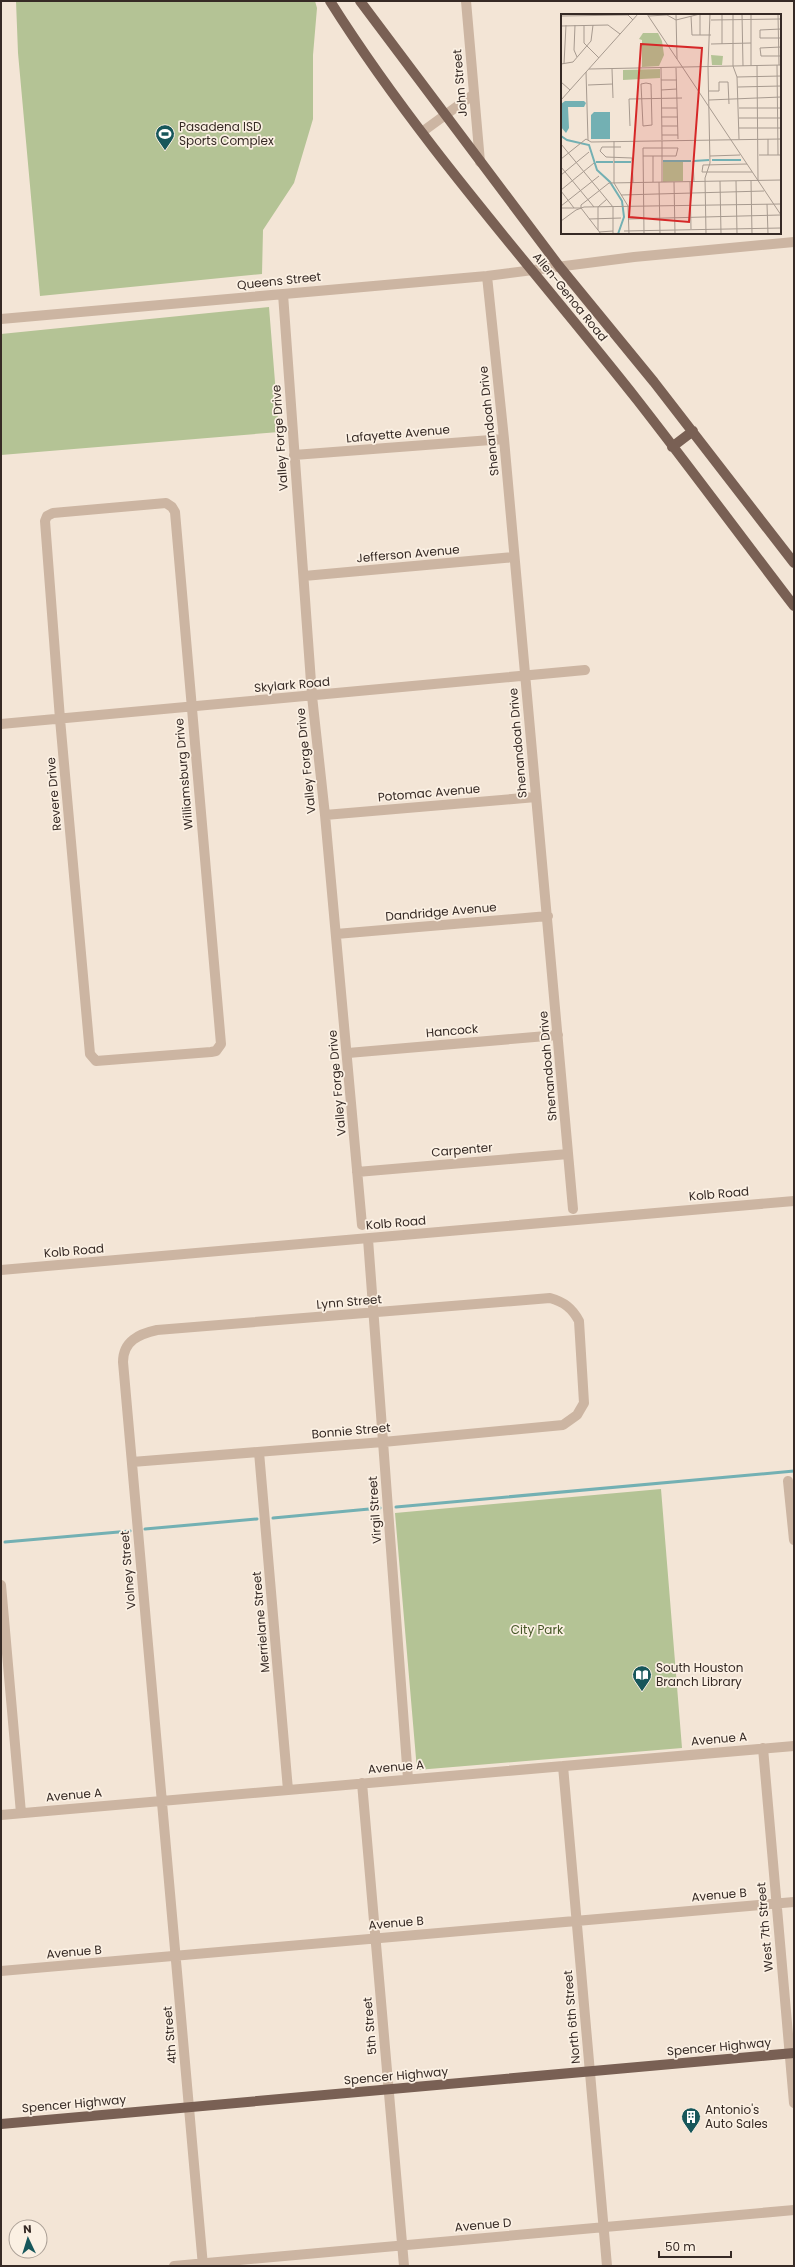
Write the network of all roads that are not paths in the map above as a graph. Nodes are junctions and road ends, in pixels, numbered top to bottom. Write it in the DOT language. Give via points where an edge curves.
graph roads {
  1 [pos="330,1"];
  2 [pos="360,1"];
  3 [pos="466,1"];
  4 [pos="474,94"];
  5 [pos="445,116"];
  6 [pos="422,132"];
  7 [pos="480,162"];
  8 [pos="794,242"];
  9 [pos="559,266"];
  10 [pos="532,271"];
  11 [pos="487,276"];
  12 [pos="283,294"];
  13 [pos="1,319"];
  14 [pos="693,431"];
  15 [pos="504,439"];
  16 [pos="672,447"];
  17 [pos="294,455"];
  18 [pos="108,508"];
  19 [pos="514,557"];
  20 [pos="794,563"];
  21 [pos="304,576"];
  22 [pos="794,606"];
  23 [pos="585,670"];
  24 [pos="524,676"];
  25 [pos="312,696"];
  26 [pos="192,707"];
  27 [pos="60,719"];
  28 [pos="1,724"];
  29 [pos="536,797"];
  30 [pos="325,815"];
  31 [pos="548,916"];
  32 [pos="336,934"];
  33 [pos="558,1035"];
  34 [pos="348,1053"];
  35 [pos="164,1056"];
  36 [pos="568,1154"];
  37 [pos="358,1172"];
  38 [pos="794,1201"];
  39 [pos="573,1209"];
  40 [pos="362,1225"];
  41 [pos="368,1239"];
  42 [pos="1,1270"];
  43 [pos="373,1313"];
  44 [pos="132,1339"];
  45 [pos="572,1420"];
  46 [pos="383,1442"];
  47 [pos="259,1452"];
  48 [pos="132,1462"];
  49 [pos="788,1481"];
  50 [pos="794,1540"];
  51 [pos="1,1585"];
  52 [pos="794,1746"];
  53 [pos="763,1748"];
  54 [pos="563,1766"];
  55 [pos="408,1779"];
  56 [pos="362,1783"];
  57 [pos="288,1790"];
  58 [pos="163,1801"];
  59 [pos="21,1813"];
  60 [pos="1,1815"];
  61 [pos="794,1902"];
  62 [pos="776,1903"];
  63 [pos="577,1921"];
  64 [pos="375,1938"];
  65 [pos="176,1956"];
  66 [pos="1,1971"];
  67 [pos="792,2054"];
  68 [pos="590,2072"];
  69 [pos="388,2089"];
  70 [pos="794,2103"];
  71 [pos="189,2107"];
  72 [pos="1,2124"];
  73 [pos="794,2210"];
  74 [pos="603,2227"];
  75 [pos="402,2246"];
  76 [pos="203,2265"];
  77 [pos="174,2266"];
  78 [pos="404,2266"];
  79 [pos="607,2266"];
  1 -- 6 [label="main road, Allen-Genoa Road" via="359,47"];
  2 -- 5 [label="main road, Allen-Genoa Road"];
  3 -- 4 [label="street, John Street"];
  4 -- 5 [label="street"];
  4 -- 7 [label="street, John Street"];
  5 -- 6 [label="street"];
  5 -- 7 [label="main road, Allen-Genoa Road"];
  6 -- 10 [label="main road, Allen-Genoa Road"];
  7 -- 9 [label="main road, Allen-Genoa Road"];
  8 -- 9 [label="street, Queens Street"];
  9 -- 10 [label="street, Queens Street"];
  9 -- 14 [label="main road, Allen-Genoa Road"];
  10 -- 11 [label="street, Queens Street"];
  10 -- 16 [label="main road, Allen-Genoa Road" via="639,402"];
  11 -- 12 [label="street, Queens Street"];
  11 -- 15 [label="street, Shenandoah Drive"];
  12 -- 13 [label="street, Queens Street"];
  12 -- 17 [label="street, Valley Forge Drive"];
  14 -- 16 [label="main road"];
  14 -- 20 [label="main road, Allen-Genoa Road"];
  15 -- 17 [label="street, Lafayette Avenue"];
  15 -- 19 [label="street, Shenandoah Drive"];
  16 -- 22 [label="main road, Allen-Genoa Road"];
  17 -- 21 [label="street, Valley Forge Drive"];
  18 -- 26 [label="street, Williamsburg Drive" via="166,503 175,512"];
  18 -- 27 [label="street, Revere Drive" via="54,513 47,516 45,521"];
  19 -- 21 [label="street, Jefferson Avenue"];
  19 -- 24 [label="street, Shenandoah Drive"];
  21 -- 25 [label="street, Valley Forge Drive"];
  23 -- 24 [label="street, Skylark Road"];
  24 -- 25 [label="street, Skylark Road"];
  24 -- 29 [label="street, Shenandoah Drive"];
  25 -- 26 [label="street, Skylark Road"];
  25 -- 30 [label="street, Valley Forge Drive"];
  26 -- 27 [label="street, Skylark Road"];
  26 -- 35 [label="street, Williamsburg Drive" via="221,1044 216,1051"];
  27 -- 28 [label="street, Skylark Road"];
  27 -- 35 [label="street, Revere Drive" via="90,1054 96,1061 101,1062"];
  29 -- 30 [label="street, Potomac Avenue"];
  29 -- 31 [label="street, Shenandoah Drive"];
  30 -- 32 [label="street, Valley Forge Drive"];
  31 -- 32 [label="street, Dandridge Avenue"];
  31 -- 33 [label="street, Shenandoah Drive"];
  32 -- 34 [label="street, Valley Forge Drive"];
  33 -- 34 [label="street, Hancock"];
  33 -- 36 [label="street, Shenandoah Drive"];
  34 -- 37 [label="street, Valley Forge Drive"];
  36 -- 37 [label="street, Carpenter"];
  36 -- 39 [label="street, Shenandoah Drive"];
  37 -- 40 [label="street, Valley Forge Drive"];
  38 -- 41 [label="street, Kolb Road"];
  41 -- 42 [label="street, Kolb Road"];
  41 -- 43 [label="street, Virgil Street"];
  43 -- 44 [label="street, Lynn Street" via="157,1330"];
  43 -- 45 [label="street, Lynn Street" via="550,1298 567,1306 579,1321 584,1403 578,1415"];
  43 -- 46 [label="street, Virgil Street"];
  44 -- 48 [label="street, Volney Street" via="123,1357"];
  45 -- 46 [label="street, Bonnie Street" via="554,1426"];
  46 -- 47 [label="street, Bonnie Street"];
  46 -- 55 [label="street, Virgil Street"];
  47 -- 48 [label="street, Bonnie Street"];
  47 -- 57 [label="street, Merrielane Street"];
  48 -- 58 [label="street, Volney Street"];
  49 -- 50 [label="street"];
  51 -- 59 [label="street"];
  52 -- 53 [label="street, Avenue A"];
  53 -- 54 [label="street, Avenue A"];
  53 -- 62 [label="street, West 7th Street"];
  54 -- 55 [label="street, Avenue A"];
  54 -- 63 [label="street, North 6th Street"];
  55 -- 56 [label="street, Avenue A"];
  56 -- 57 [label="street, Avenue A"];
  56 -- 64 [label="street, 5th Street"];
  57 -- 58 [label="street, Avenue A"];
  58 -- 59 [label="street, Avenue A"];
  58 -- 65 [label="street, 4th Street"];
  59 -- 60 [label="street, Avenue A"];
  61 -- 62 [label="street, Avenue B"];
  62 -- 63 [label="street, Avenue B"];
  62 -- 67 [label="street, West 7th Street"];
  63 -- 64 [label="street, Avenue B"];
  63 -- 68 [label="street, North 6th Street"];
  64 -- 65 [label="street, Avenue B"];
  64 -- 69 [label="street, 5th Street"];
  65 -- 66 [label="street, Avenue B"];
  65 -- 71 [label="street, 4th Street"];
  67 -- 68 [label="main road, Spencer Highway"];
  67 -- 70 [label="street, West 7th Street"];
  68 -- 69 [label="main road, Spencer Highway"];
  68 -- 74 [label="street, North 6th Street"];
  69 -- 71 [label="main road, Spencer Highway"];
  69 -- 75 [label="street, 5th Street"];
  71 -- 72 [label="main road, Spencer Highway"];
  71 -- 76 [label="street, 4th Street"];
  73 -- 74 [label="street, Avenue D"];
  74 -- 75 [label="street, Avenue D"];
  74 -- 79 [label="street, North 6th Street"];
  75 -- 76 [label="street, Avenue D"];
  75 -- 78 [label="street, 5th Street"];
  76 -- 77 [label="street, Avenue D"];
}
